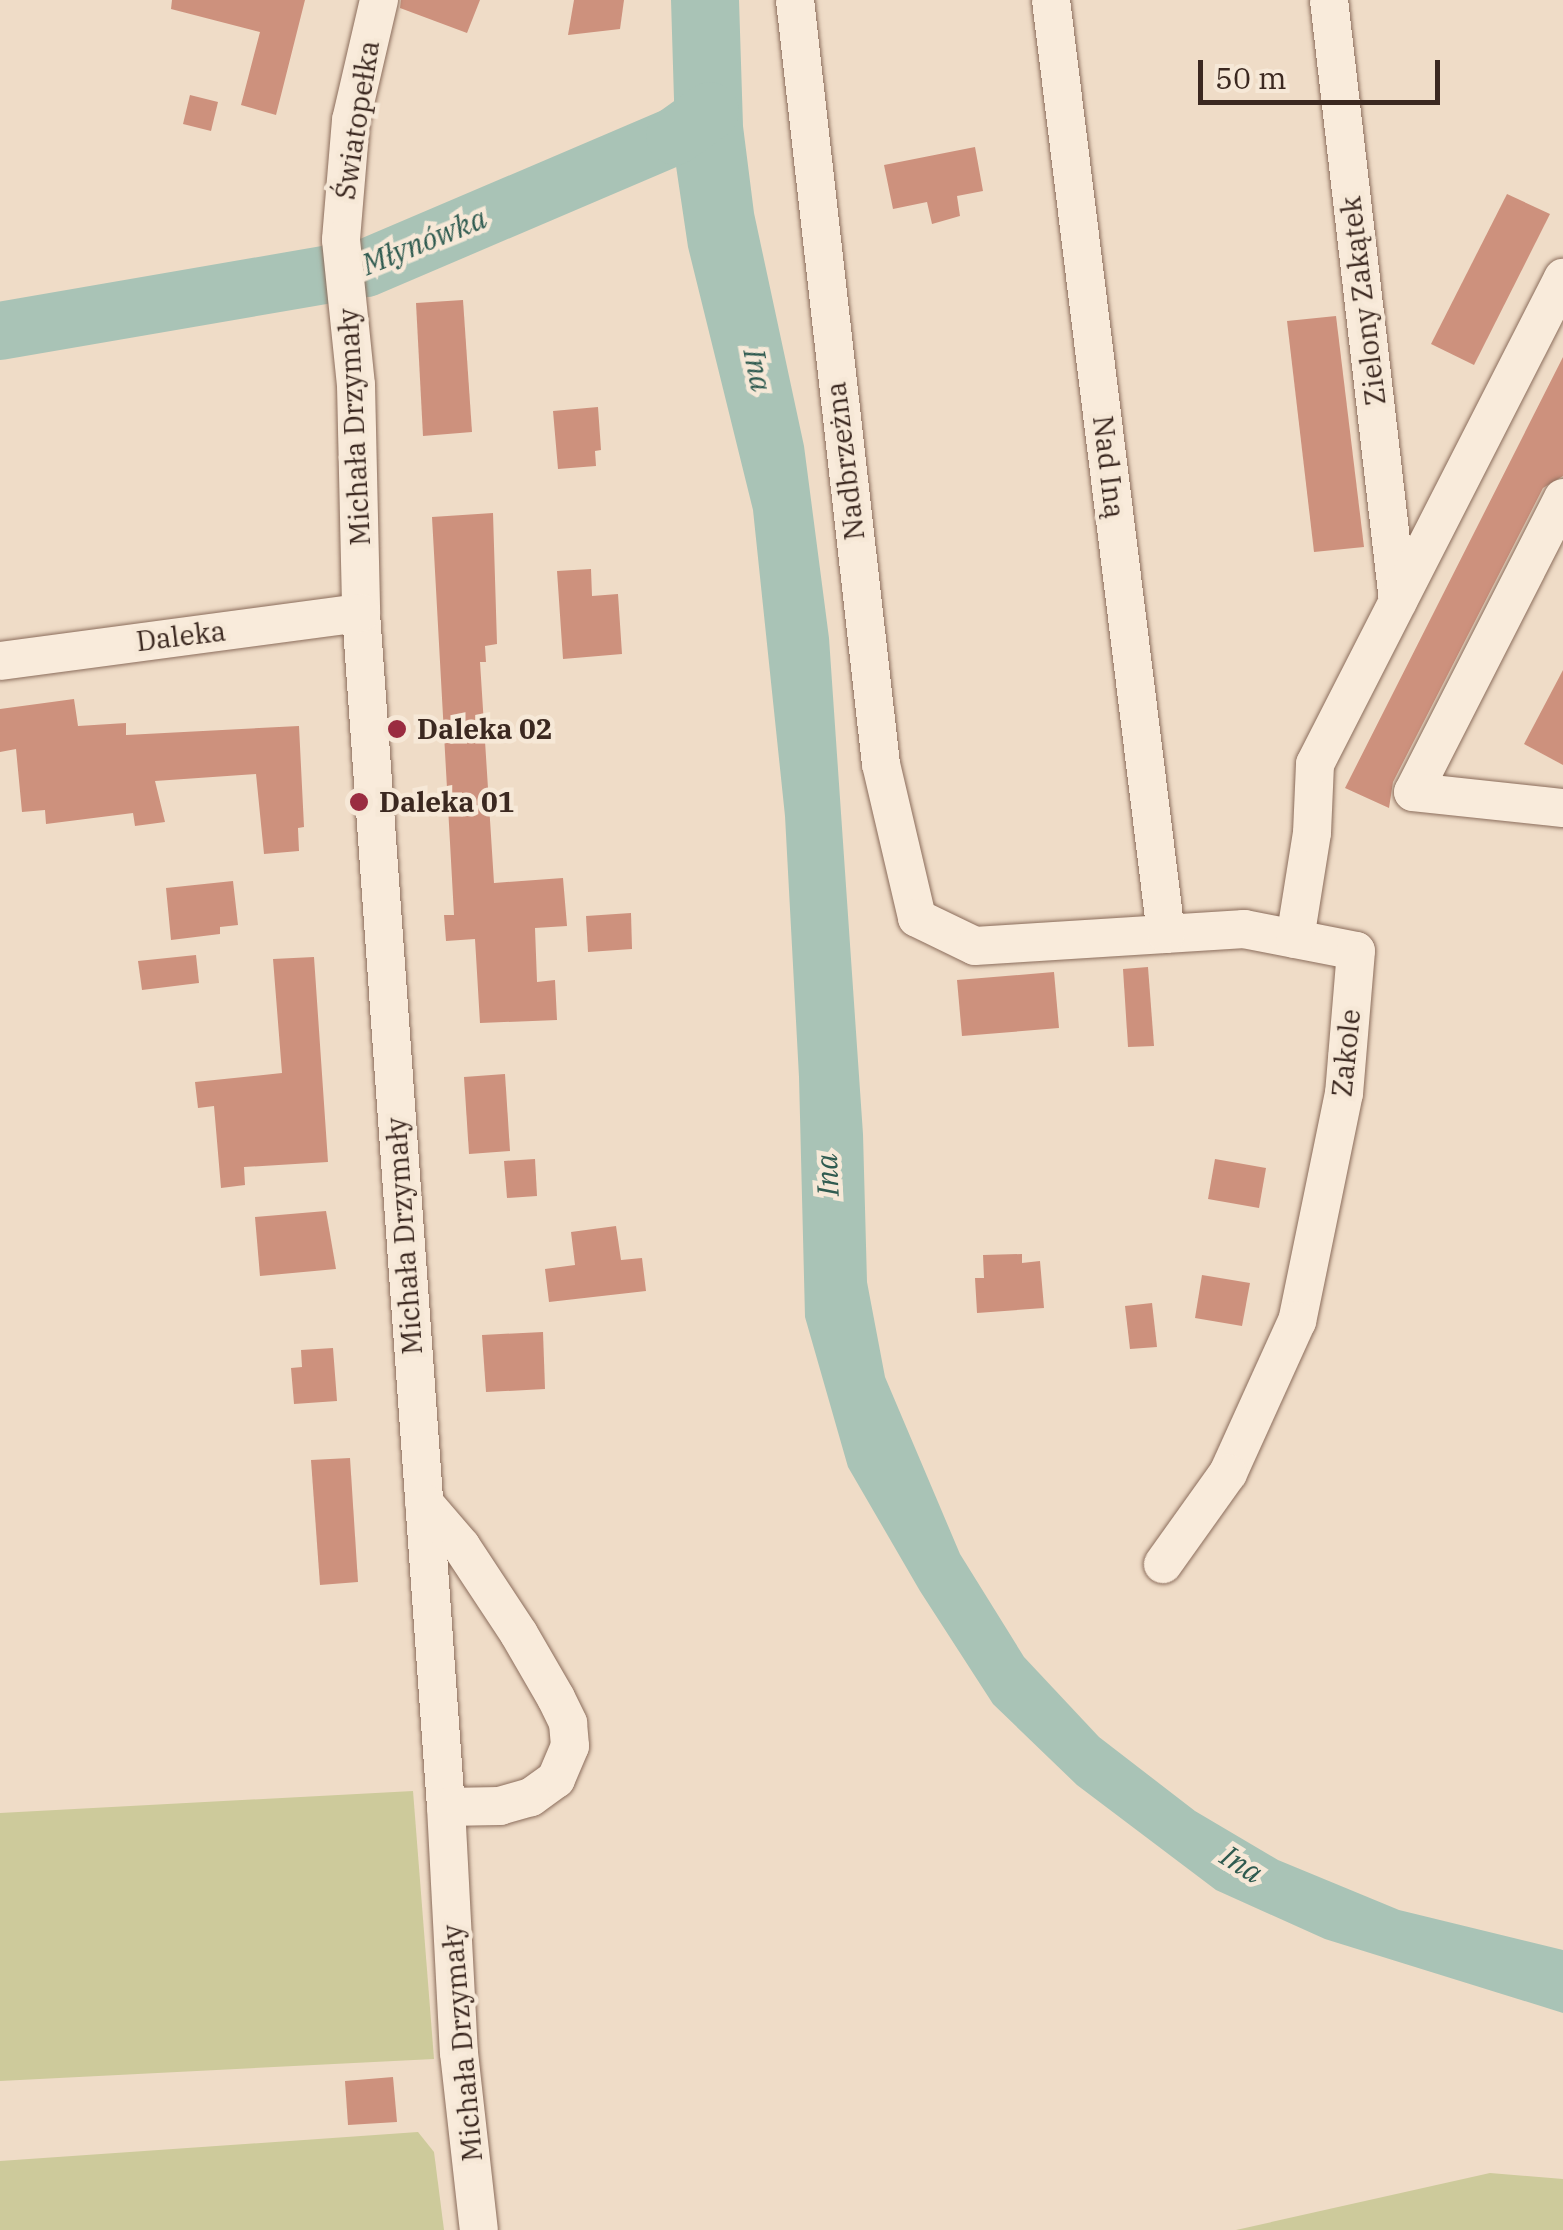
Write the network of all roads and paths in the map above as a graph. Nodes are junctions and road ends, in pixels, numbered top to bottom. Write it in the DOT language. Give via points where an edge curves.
graph roads {
  1 [pos="379,0"];
  2 [pos="795,0"];
  3 [pos="1052,0"];
  4 [pos="1329,0"];
  5 [pos="341,240"];
  6 [pos="1563,278"];
  7 [pos="1563,498"];
  8 [pos="1398,602"];
  9 [pos="361,613"];
  10 [pos="0,661"];
  11 [pos="1563,808"];
  12 [pos="917,918"];
  13 [pos="1166,934"];
  14 [pos="1294,939"];
  15 [pos="424,1503"];
  16 [pos="1163,1564"];
  17 [pos="446,1807"];
  18 [pos="479,2230"];
  1 -- 5 [label="street, Światopełka" via="352,120"];
  2 -- 12 [label="street, Nadbrzeżna" via="881,764"];
  3 -- 13 [label="street, Nad Iną"];
  4 -- 8 [label="street, Zielony Zakątek"];
  5 -- 9 [label="street, Michała Drzymały" via="356,385"];
  6 -- 8 [label="street"];
  7 -- 11 [label="street" via="1413,792"];
  8 -- 14 [label="street" via="1315,764 1312,833"];
  9 -- 10 [label="street, Daleka"];
  9 -- 15 [label="street, Michała Drzymały"];
  12 -- 13 [label="street, Zakole" via="975,946"];
  13 -- 14 [label="street, Zakole" via="1244,929"];
  14 -- 16 [label="street, Zakole" via="1356,950 1344,1093 1296,1321 1228,1473"];
  15 -- 17 [label="street, Michała Drzymały"];
  15 -- 17 [label="street" via="519,1634 562,1710 570,1746 556,1779 531,1797 500,1806"];
  17 -- 18 [label="street, Michała Drzymały" via="458,2053"];
}
